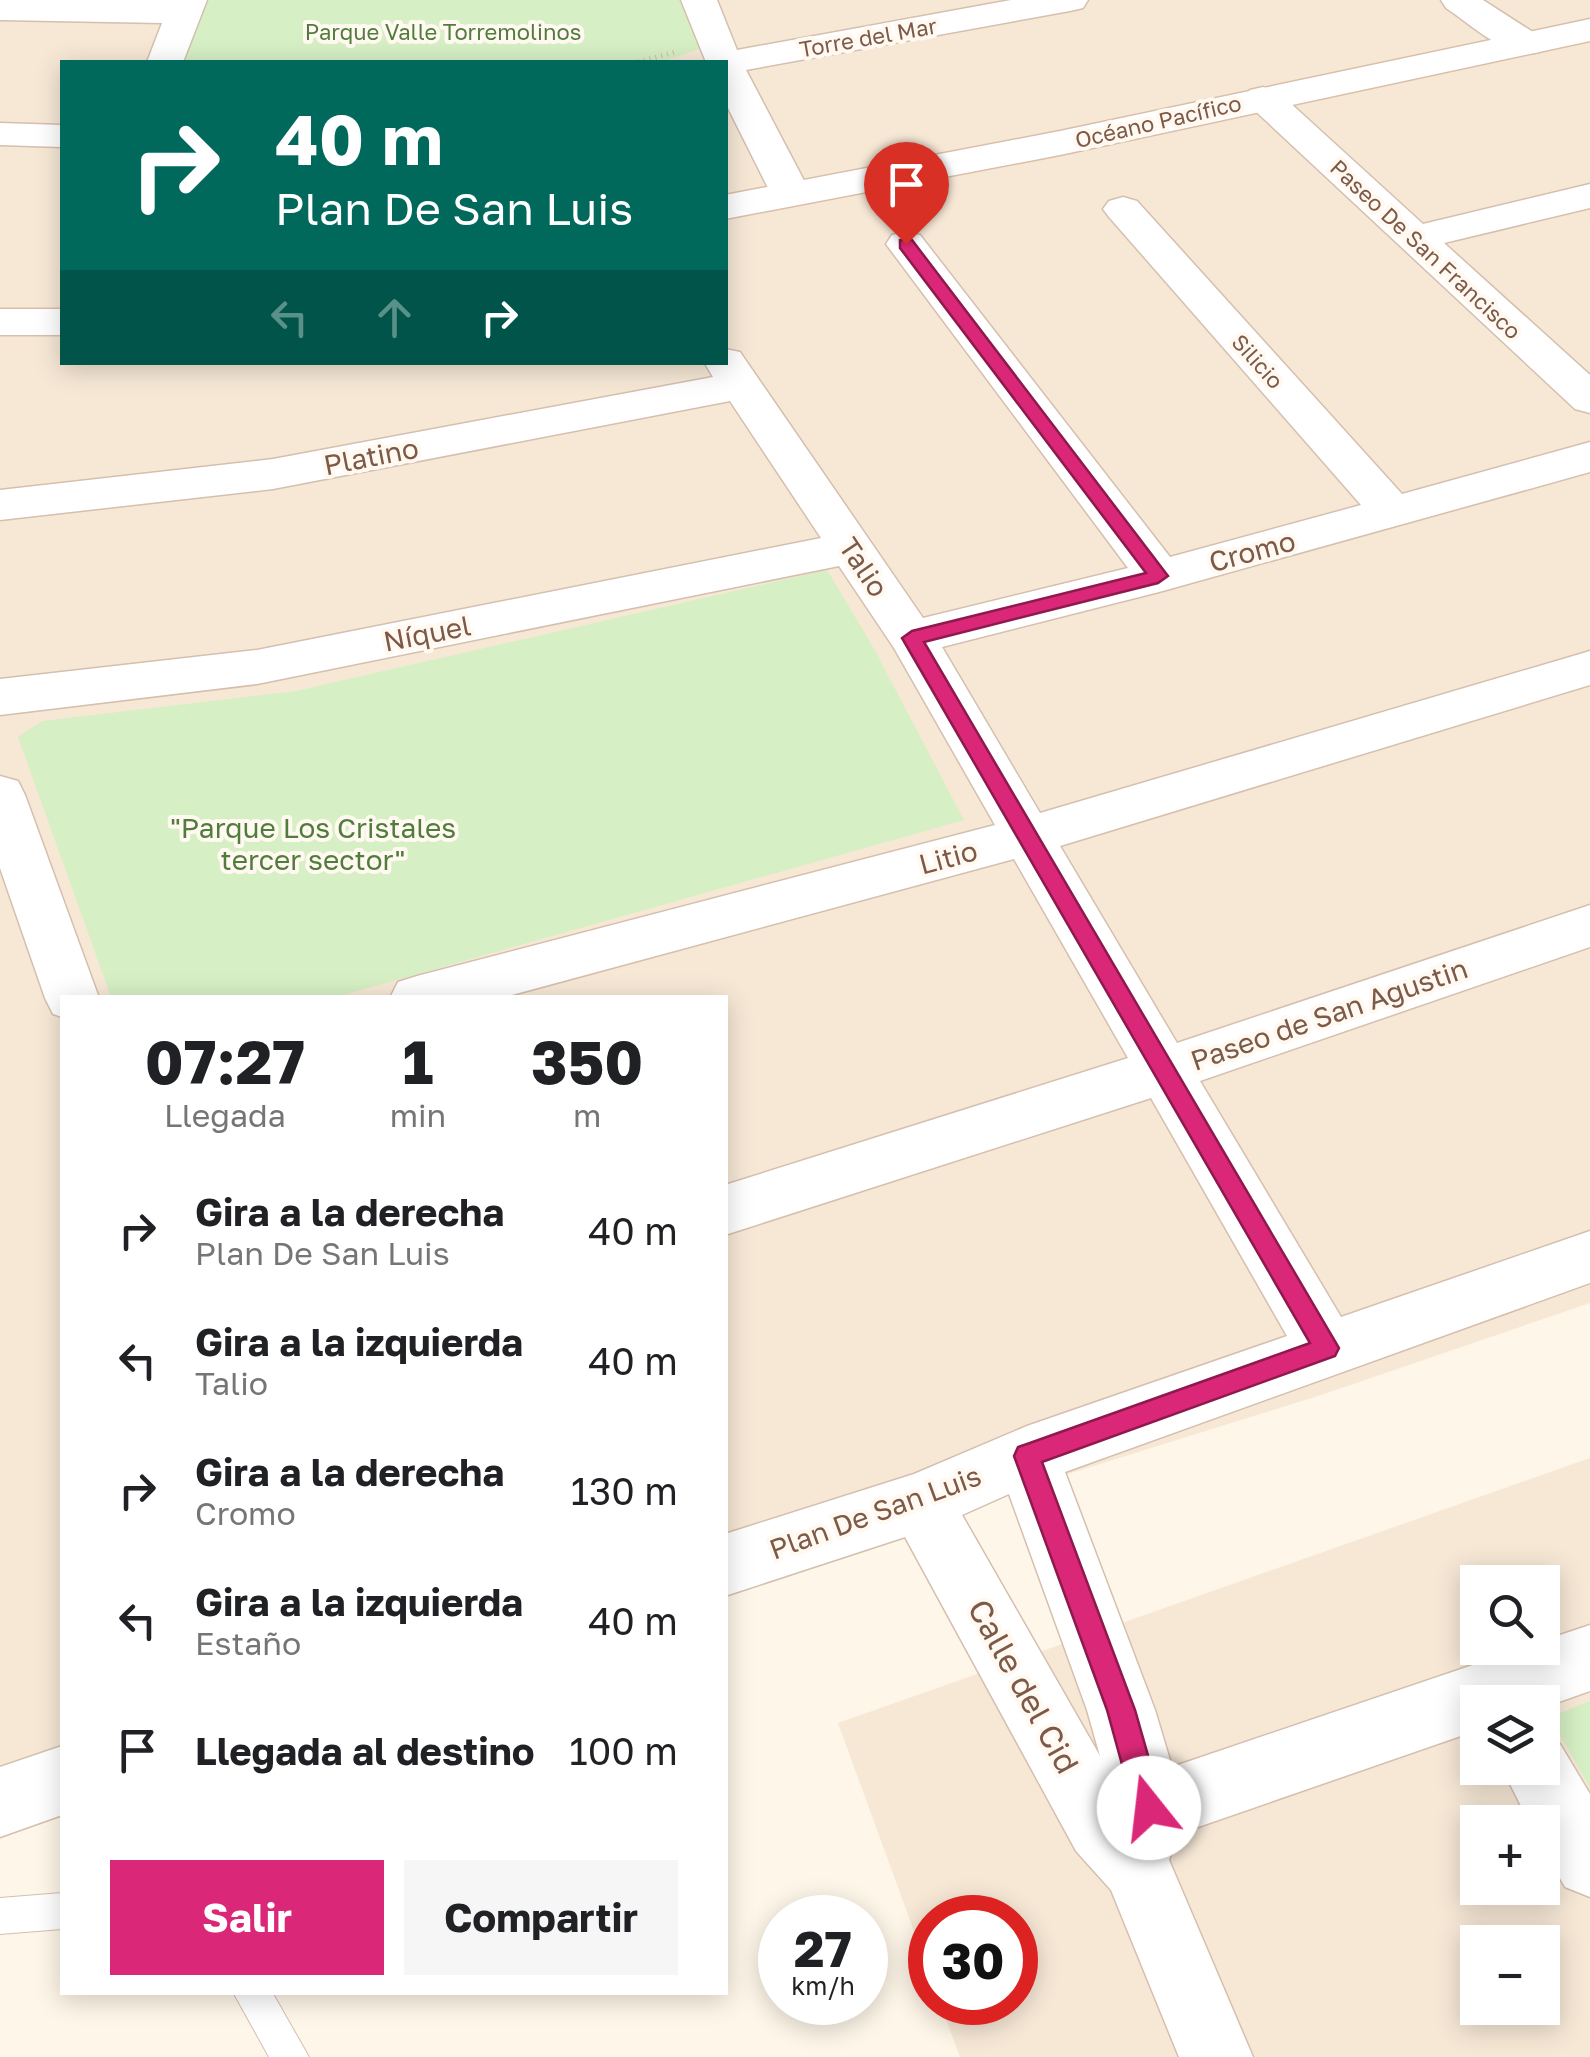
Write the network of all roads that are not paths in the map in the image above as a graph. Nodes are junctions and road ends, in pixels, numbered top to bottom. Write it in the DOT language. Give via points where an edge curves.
graph roads {
  1 [pos="699,0"];
  2 [pos="1070,0"];
  3 [pos="1459,0"];
  4 [pos="187,6"];
  5 [pos="0,9"];
  6 [pos="1590,30"];
  7 [pos="1526,44"];
  8 [pos="166,60"];
  9 [pos="723,60"];
  10 [pos="728,63"];
  11 [pos="728,70"];
  12 [pos="1263,98"];
  13 [pos="0,134"];
  14 [pos="60,136"];
  15 [pos="790,192"];
  16 [pos="1590,196"];
  17 [pos="728,206"];
  18 [pos="1123,210"];
  19 [pos="1413,238"];
  20 [pos="906,244"];
  21 [pos="0,322"];
  22 [pos="60,322"];
  23 [pos="732,374"];
  24 [pos="1590,399"];
  25 [pos="1590,457"];
  26 [pos="0,505"];
  27 [pos="1393,512"];
  28 [pos="852,548"];
  29 [pos="1158,576"];
  30 [pos="912,638"];
  31 [pos="1590,668"];
  32 [pos="0,697"];
  33 [pos="0,795"];
  34 [pos="1028,836"];
  35 [pos="1590,926"];
  36 [pos="71,995"];
  37 [pos="427,995"];
  38 [pos="1162,1071"];
  39 [pos="728,1209"];
  40 [pos="1590,1257"];
  41 [pos="1326,1348"];
  42 [pos="1027,1456"];
  43 [pos="920,1502"];
  44 [pos="728,1563"];
  45 [pos="1590,1658"];
  46 [pos="1524,1685"];
  47 [pos="1460,1710"];
  48 [pos="60,1782"];
  49 [pos="1546,1785"];
  50 [pos="0,1802"];
  51 [pos="1128,1833"];
  52 [pos="1590,1862"];
  53 [pos="60,1911"];
  54 [pos="0,1916"];
  55 [pos="253,1995"];
  56 [pos="290,2057"];
  57 [pos="1216,2057"];
  1 -- 9 [label="street"];
  2 -- 10 [label="street, Torre del Mar"];
  3 -- 7 [label="street"];
  4 -- 5 [label="street"];
  4 -- 8 [label="street"];
  6 -- 7 [label="street, Océano Pacífico"];
  7 -- 12 [label="street, Océano Pacífico"];
  11 -- 15 [label="street"];
  12 -- 15 [label="street, Océano Pacífico"];
  12 -- 19 [label="street, Paseo De San Francisco"];
  13 -- 14 [label="street"];
  15 -- 17 [label="street, Océano Pacífico"];
  16 -- 19 [label="street"];
  18 -- 27 [label="street, Silicio"];
  19 -- 24 [label="street, Paseo De San Francisco"];
  20 -- 29 [label="street"];
  21 -- 22 [label="street"];
  23 -- 26 [label="street, Platino" via="272,474"];
  23 -- 28 [label="street, Talio"];
  25 -- 27 [label="street, Cromo"];
  27 -- 29 [label="street, Cromo"];
  28 -- 30 [label="street, Talio"];
  28 -- 32 [label="street, Níquel" via="257,667"];
  29 -- 30 [label="street, Cromo"];
  30 -- 34 [label="street, Talio"];
  31 -- 34 [label="street, Litio"];
  33 -- 36 [label="street"];
  34 -- 37 [label="street, Litio"];
  34 -- 38 [label="street, Talio"];
  35 -- 38 [label="street, Paseo de San Agustin"];
  38 -- 39 [label="street, Paseo de San Agustin"];
  38 -- 41 [label="street, Talio"];
  40 -- 41 [label="street, Plan De San Luis"];
  41 -- 42 [label="street, Plan De San Luis"];
  42 -- 43 [label="street, Plan De San Luis"];
  42 -- 51 [label="street, Calle del Cid" via="1121,1710"];
  43 -- 44 [label="street, Plan De San Luis"];
  43 -- 51 [label="street, Calle del Cid"];
  45 -- 46 [label="street"];
  47 -- 51 [label="street"];
  48 -- 50 [label="street"];
  49 -- 52 [label="street"];
  51 -- 57 [label="street, Calle del Cid"];
  53 -- 54 [label="lane"];
  55 -- 56 [label="lane"];
}
